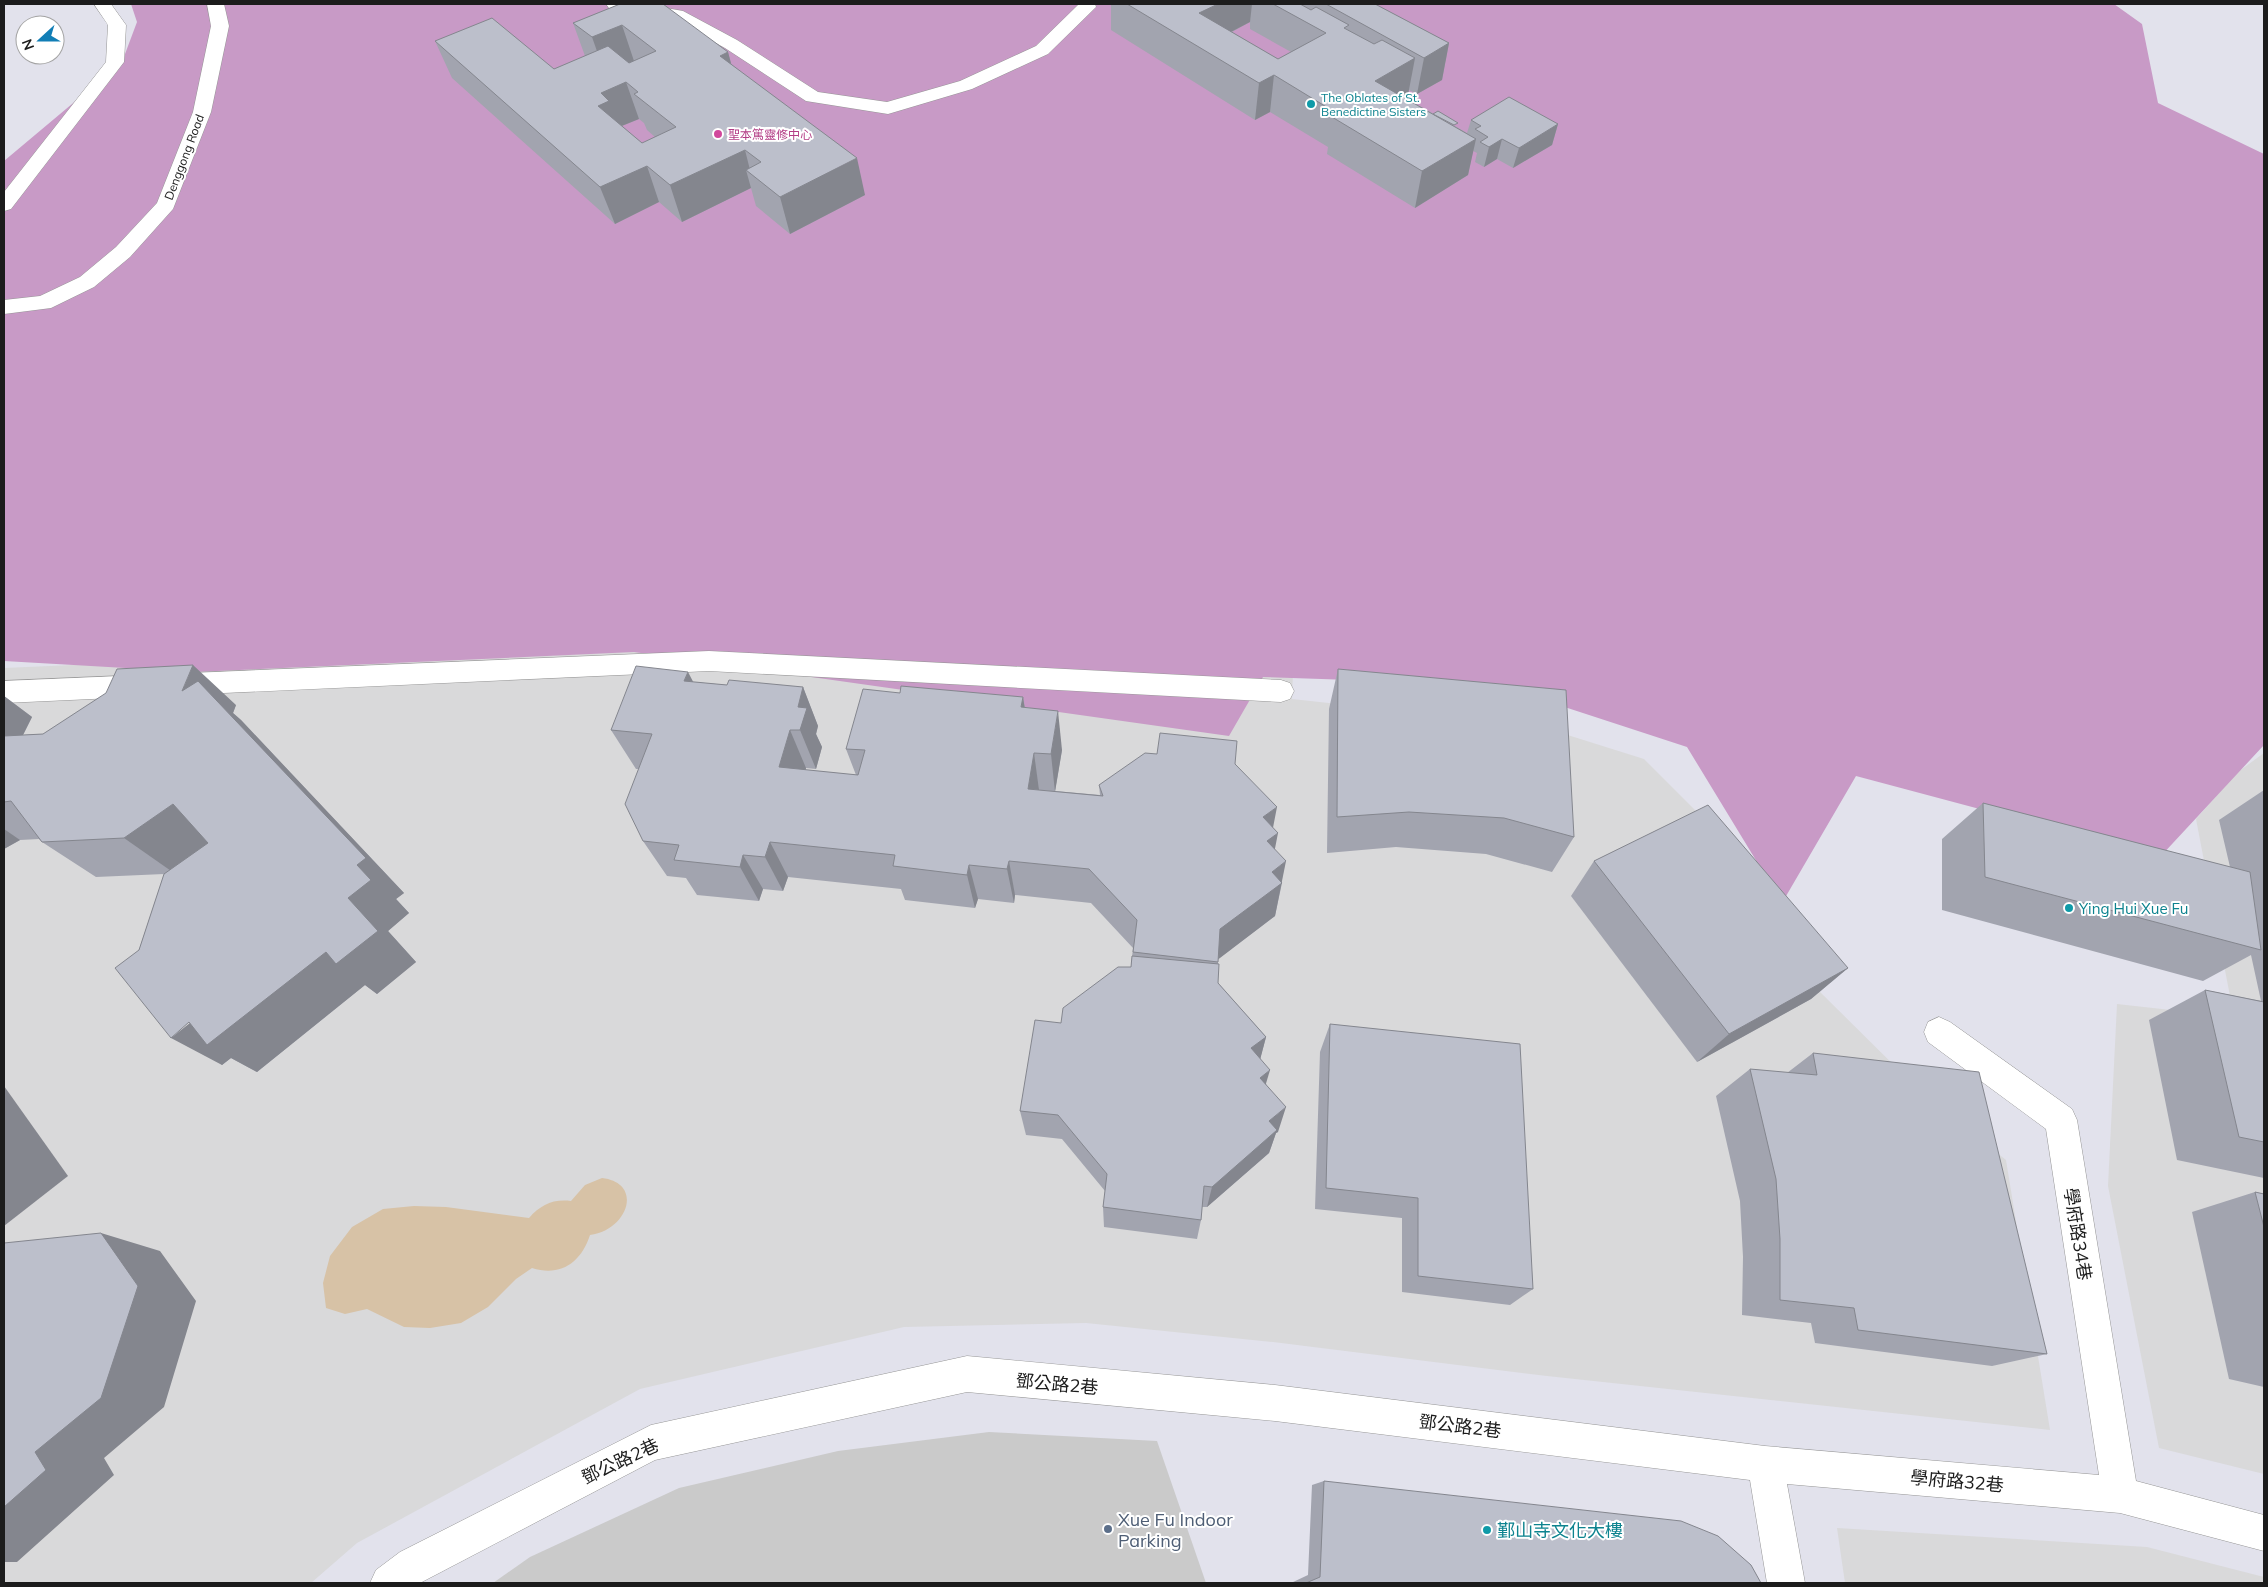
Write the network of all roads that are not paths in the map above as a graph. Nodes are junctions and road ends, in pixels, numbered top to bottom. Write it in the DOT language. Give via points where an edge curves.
graph roads {
  1 [pos="103,4"];
  2 [pos="216,4"];
  3 [pos="615,4"];
  4 [pos="1088,4"];
  5 [pos="4,205"];
  6 [pos="4,307"];
  7 [pos="1281,690"];
  8 [pos="4,692"];
  9 [pos="1939,1032"];
  10 [pos="1765,1464"];
  11 [pos="2120,1495"];
  12 [pos="2264,1534"];
  13 [pos="389,1583"];
  14 [pos="1786,1583"];
  1 -- 5 [label="street" via="117,25 115,62"];
  2 -- 6 [label="street, Denggong Road" via="220,26 202,112 166,205 124,252 87,282 44,304"];
  3 -- 4 [label="street" via="677,15 731,44 813,97 888,108 966,85 1042,50"];
  7 -- 8 [label="street" via="709,661"];
  9 -- 11 [label="street, 學府路34巷" via="2060,1120"];
  10 -- 11 [label="street, 學府路32巷"];
  10 -- 13 [label="street, 鄧公路2巷" via="1275,1404 967,1374 651,1443 412,1565"];
  10 -- 14 [label="street"];
  11 -- 12 [label="street, 學府路32巷"];
}
